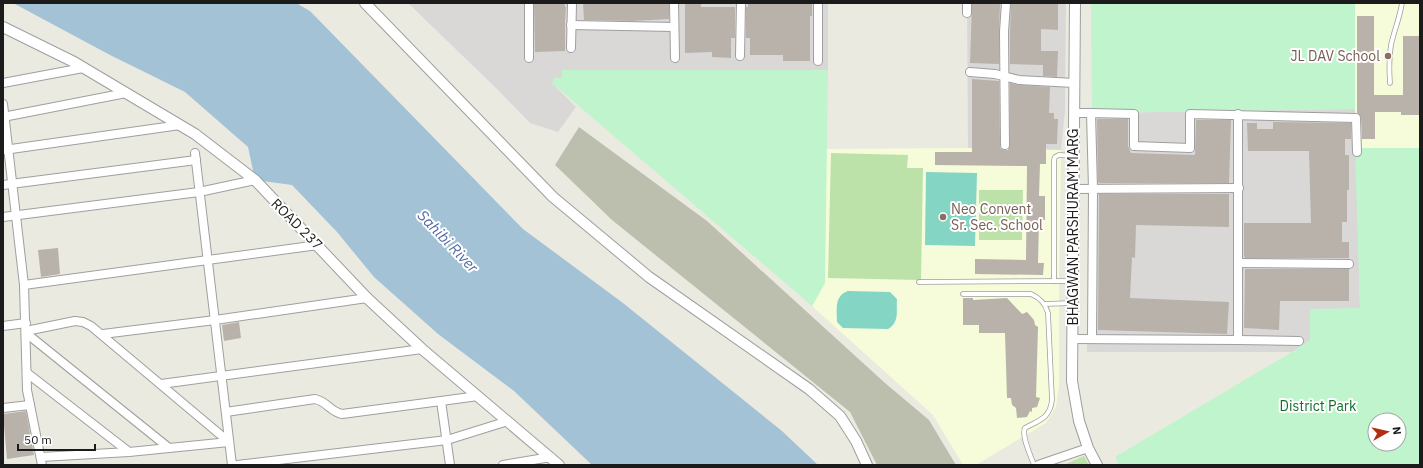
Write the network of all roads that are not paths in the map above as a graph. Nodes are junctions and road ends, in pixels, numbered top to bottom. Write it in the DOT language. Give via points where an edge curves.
graph roads {
  1 [pos="365,3"];
  2 [pos="529,3"];
  3 [pos="572,3"];
  4 [pos="674,3"];
  5 [pos="740,3"];
  6 [pos="818,3"];
  7 [pos="967,3"];
  8 [pos="1006,3"];
  9 [pos="1074,3"];
  10 [pos="1402,3"];
  11 [pos="967,13"];
  12 [pos="572,25"];
  13 [pos="674,26"];
  14 [pos="3,27"];
  15 [pos="571,48"];
  16 [pos="740,56"];
  17 [pos="529,58"];
  18 [pos="675,58"];
  19 [pos="818,61"];
  20 [pos="84,68"];
  21 [pos="970,72"];
  22 [pos="1005,77"];
  23 [pos="3,83"];
  24 [pos="1074,83"];
  25 [pos="1390,83"];
  26 [pos="126,93"];
  27 [pos="3,104"];
  28 [pos="1074,113"];
  29 [pos="1091,113"];
  30 [pos="1238,114"];
  31 [pos="4,116"];
  32 [pos="180,125"];
  33 [pos="1005,145"];
  34 [pos="6,150"];
  35 [pos="1357,152"];
  36 [pos="1074,156"];
  37 [pos="255,180"];
  38 [pos="12,184"];
  39 [pos="3,185"];
  40 [pos="1239,188"];
  41 [pos="1074,189"];
  42 [pos="1093,189"];
  43 [pos="199,192"];
  44 [pos="16,215"];
  45 [pos="3,218"];
  46 [pos="318,245"];
  47 [pos="208,260"];
  48 [pos="1238,263"];
  49 [pos="1349,264"];
  50 [pos="1054,281"];
  51 [pos="1073,281"];
  52 [pos="918,282"];
  53 [pos="24,285"];
  54 [pos="963,294"];
  55 [pos="367,298"];
  56 [pos="1073,303"];
  57 [pos="1045,304"];
  58 [pos="215,320"];
  59 [pos="3,326"];
  60 [pos="26,329"];
  61 [pos="103,334"];
  62 [pos="1072,339"];
  63 [pos="1092,339"];
  64 [pos="1238,340"];
  65 [pos="1298,341"];
  66 [pos="422,349"];
  67 [pos="27,373"];
  68 [pos="222,377"];
  69 [pos="161,384"];
  70 [pos="478,396"];
  71 [pos="441,401"];
  72 [pos="30,405"];
  73 [pos="3,408"];
  74 [pos="226,412"];
  75 [pos="508,421"];
  76 [pos="447,440"];
  77 [pos="230,442"];
  78 [pos="169,448"];
  79 [pos="1088,448"];
  80 [pos="129,452"];
  81 [pos="550,457"];
  82 [pos="42,461"];
  83 [pos="232,465"];
  84 [pos="237,465"];
  85 [pos="450,465"];
  86 [pos="503,465"];
  87 [pos="559,465"];
  88 [pos="867,465"];
  89 [pos="1034,465"];
  90 [pos="1038,465"];
  91 [pos="1096,465"];
  1 -- 88 [label="street" via="553,196 649,277 809,389 840,416"];
  2 -- 17 [label="street"];
  3 -- 12 [label="street"];
  4 -- 13 [label="street"];
  5 -- 16 [label="street"];
  6 -- 19 [label="street"];
  7 -- 11 [label="street"];
  8 -- 22 [label="street"];
  9 -- 24 [label="street, BHAGWAN PARSHURAM MARG"];
  10 -- 25 [label="lane" via="1392,45"];
  12 -- 13 [label="street"];
  12 -- 15 [label="street"];
  13 -- 18 [label="street"];
  14 -- 20 [label="street, ROAD 237"];
  20 -- 23 [label="street"];
  20 -- 26 [label="street, ROAD 237"];
  21 -- 22 [label="street"];
  22 -- 24 [label="street"];
  22 -- 33 [label="street"];
  24 -- 28 [label="street, BHAGWAN PARSHURAM MARG"];
  26 -- 31 [label="street"];
  26 -- 32 [label="street, ROAD 237"];
  27 -- 31 [label="street"];
  28 -- 29 [label="street"];
  28 -- 36 [label="street, BHAGWAN PARSHURAM MARG"];
  29 -- 30 [label="street" via="1134,114 1134,146 1190,148 1190,114"];
  29 -- 42 [label="street"];
  30 -- 35 [label="street" via="1356,118"];
  30 -- 40 [label="street"];
  31 -- 34 [label="street"];
  32 -- 34 [label="street"];
  32 -- 37 [label="street, ROAD 237"];
  34 -- 38 [label="street"];
  36 -- 41 [label="street, BHAGWAN PARSHURAM MARG"];
  36 -- 50 [label="lane" via="1059,155 1054,160"];
  37 -- 43 [label="street"];
  37 -- 46 [label="street, ROAD 237"];
  38 -- 39 [label="street"];
  38 -- 43 [label="street" via="195,157"];
  38 -- 44 [label="street"];
  40 -- 42 [label="street"];
  40 -- 48 [label="street"];
  41 -- 42 [label="street"];
  41 -- 51 [label="street, BHAGWAN PARSHURAM MARG"];
  42 -- 63 [label="street"];
  43 -- 44 [label="street"];
  43 -- 47 [label="street"];
  44 -- 45 [label="street"];
  44 -- 53 [label="street"];
  46 -- 47 [label="street"];
  46 -- 55 [label="street, ROAD 237"];
  47 -- 53 [label="street"];
  47 -- 58 [label="street"];
  48 -- 49 [label="street"];
  48 -- 64 [label="street"];
  50 -- 51 [label="lane"];
  50 -- 52 [label="lane"];
  51 -- 56 [label="street, BHAGWAN PARSHURAM MARG"];
  53 -- 60 [label="street"];
  54 -- 57 [label="lane" via="1031,294"];
  55 -- 58 [label="street"];
  55 -- 66 [label="street, ROAD 237"];
  56 -- 57 [label="lane"];
  56 -- 62 [label="street, BHAGWAN PARSHURAM MARG"];
  57 -- 89 [label="lane" via="1048,313 1052,400 1047,416 1024,430"];
  58 -- 61 [label="street"];
  58 -- 68 [label="street"];
  59 -- 60 [label="street"];
  60 -- 61 [label="street" via="75,321 84,322"];
  60 -- 67 [label="street"];
  60 -- 78 [label="street"];
  61 -- 69 [label="street"];
  62 -- 63 [label="street"];
  62 -- 79 [label="street, BHAGWAN PARSHURAM MARG" via="1072,381 1079,421"];
  63 -- 64 [label="street"];
  64 -- 65 [label="street"];
  66 -- 68 [label="street"];
  66 -- 70 [label="street, ROAD 237"];
  67 -- 72 [label="street"];
  67 -- 80 [label="street"];
  68 -- 69 [label="street"];
  68 -- 74 [label="street"];
  69 -- 77 [label="street"];
  70 -- 71 [label="street"];
  70 -- 75 [label="street, ROAD 237"];
  71 -- 74 [label="street" via="342,414 334,412 322,401 315,400"];
  71 -- 76 [label="street"];
  72 -- 73 [label="street"];
  72 -- 82 [label="street"];
  74 -- 77 [label="street"];
  75 -- 76 [label="street"];
  75 -- 81 [label="street, ROAD 237"];
  76 -- 84 [label="street"];
  76 -- 85 [label="street"];
  77 -- 78 [label="street"];
  77 -- 83 [label="street"];
  78 -- 80 [label="street"];
  79 -- 90 [label="street"];
  79 -- 91 [label="street, BHAGWAN PARSHURAM MARG"];
  80 -- 82 [label="street"];
  81 -- 86 [label="street"];
  81 -- 87 [label="street, ROAD 237"];
}
